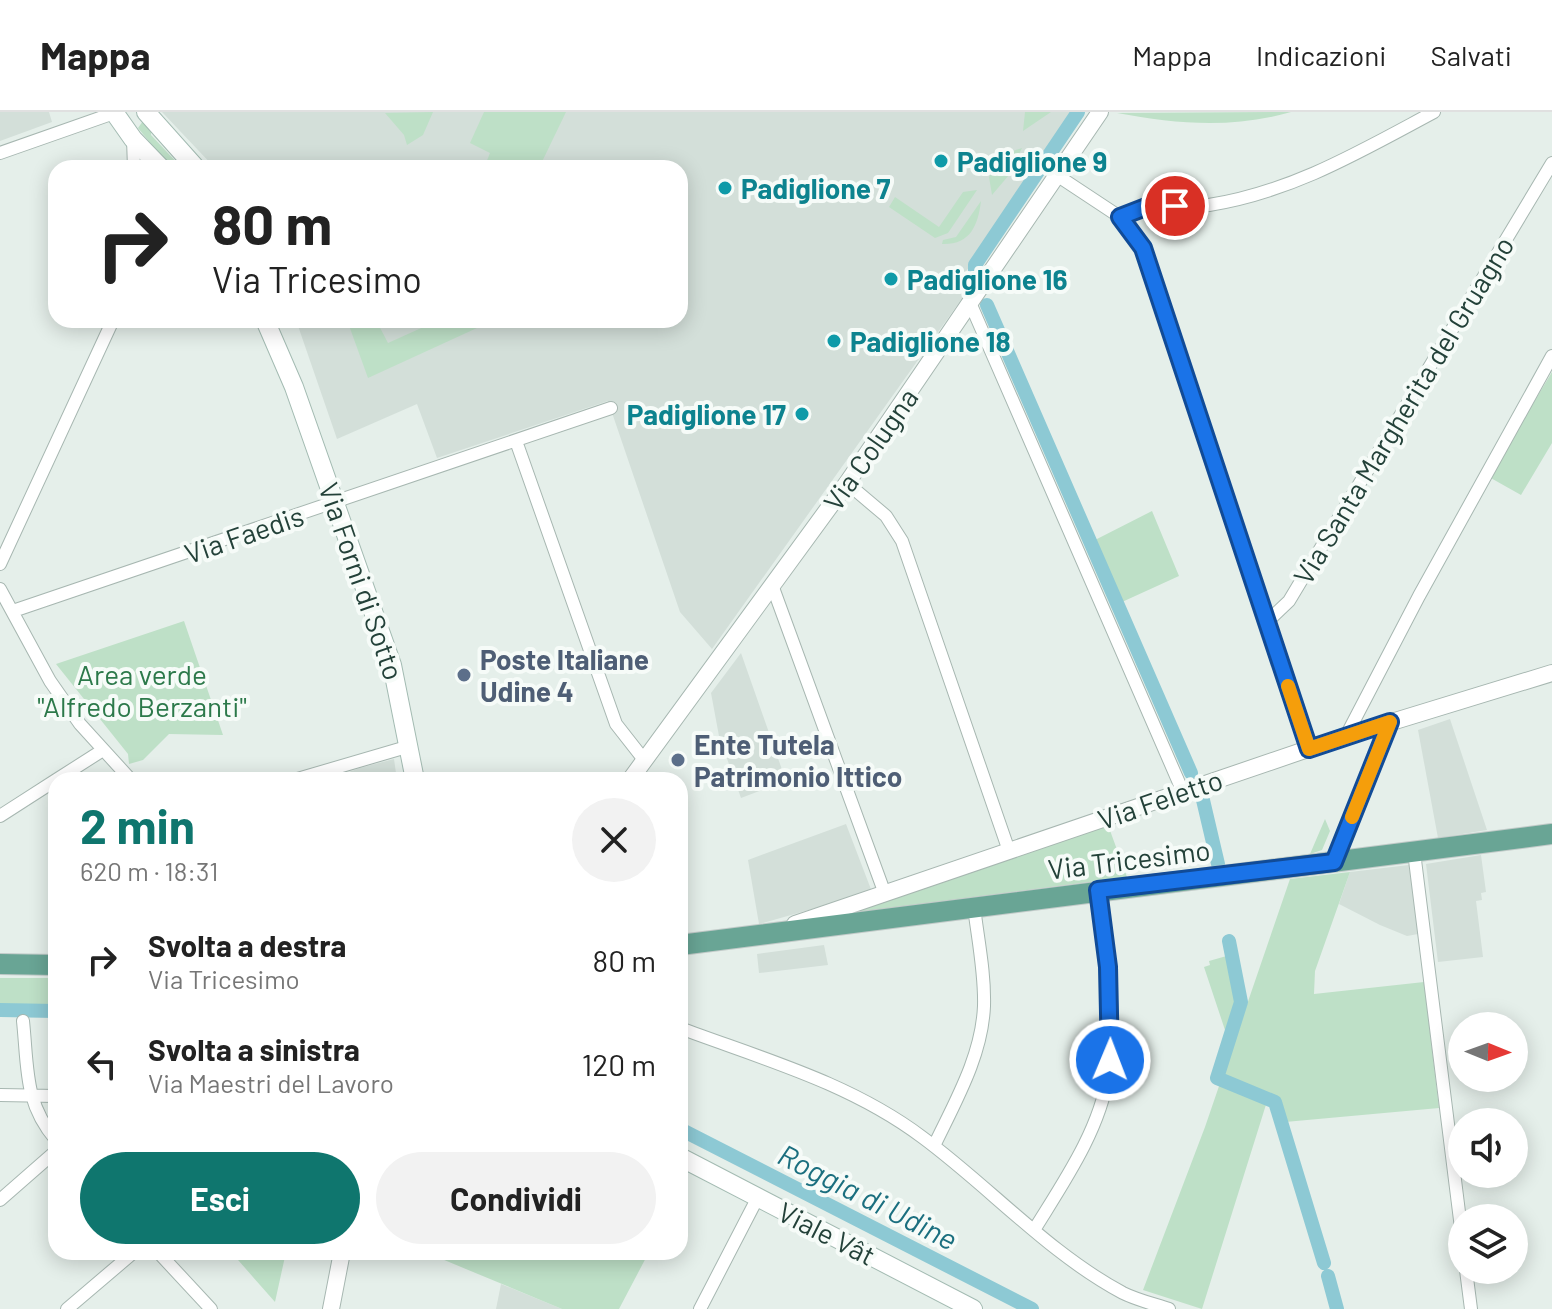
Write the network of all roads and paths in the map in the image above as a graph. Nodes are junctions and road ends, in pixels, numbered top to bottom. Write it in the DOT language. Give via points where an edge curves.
graph roads {
  1 [pos="145,112"];
  2 [pos="1100,112"];
  3 [pos="1434,112"];
  4 [pos="121,122"];
  5 [pos="0,153"];
  6 [pos="132,160"];
  7 [pos="154,160"];
  8 [pos="189,160"];
  9 [pos="1552,163"];
  10 [pos="1058,176"];
  11 [pos="1120,217"];
  12 [pos="971,305"];
  13 [pos="109,328"];
  14 [pos="268,328"];
  15 [pos="281,328"];
  16 [pos="1552,356"];
  17 [pos="294,387"];
  18 [pos="611,408"];
  19 [pos="516,441"];
  20 [pos="847,483"];
  21 [pos="335,503"];
  22 [pos="6,540"];
  23 [pos="0,564"];
  24 [pos="772,585"];
  25 [pos="0,589"];
  26 [pos="13,611"];
  27 [pos="1268,621"];
  28 [pos="1552,673"];
  29 [pos="1390,722"];
  30 [pos="1346,736"];
  31 [pos="410,746"];
  32 [pos="1309,749"];
  33 [pos="103,750"];
  34 [pos="645,761"];
  35 [pos="69,772"];
  36 [pos="124,772"];
  37 [pos="321,772"];
  38 [pos="414,772"];
  39 [pos="636,772"];
  40 [pos="48,785"];
  41 [pos="1193,788"];
  42 [pos="0,816"];
  43 [pos="1552,834"];
  44 [pos="1009,851"];
  45 [pos="1414,852"];
  46 [pos="1334,862"];
  47 [pos="1098,890"];
  48 [pos="885,894"];
  49 [pos="974,907"];
  50 [pos="771,932"];
  51 [pos="688,944"];
  52 [pos="0,964"];
  53 [pos="48,965"];
  54 [pos="23,1021"];
  55 [pos="688,1031"];
  56 [pos="0,1095"];
  57 [pos="31,1096"];
  58 [pos="48,1096"];
  59 [pos="48,1131"];
  60 [pos="934,1146"];
  61 [pos="48,1158"];
  62 [pos="688,1161"];
  63 [pos="758,1197"];
  64 [pos="0,1200"];
  65 [pos="1458,1204"];
  66 [pos="1034,1230"];
  67 [pos="125,1260"];
  68 [pos="166,1260"];
  69 [pos="340,1260"];
  70 [pos="1468,1284"];
  71 [pos="207,1304"];
  72 [pos="67,1309"];
  73 [pos="191,1309"];
  74 [pos="331,1309"];
  75 [pos="700,1309"];
  76 [pos="973,1309"];
  77 [pos="1169,1309"];
  78 [pos="1471,1309"];
  1 -- 4 [label="main road"];
  1 -- 8 [label="main road"];
  2 -- 10 [label="street, Via Colugna"];
  3 -- 11 [label="street" via="1298,182 1243,200 1151,205"];
  4 -- 5 [label="street"];
  4 -- 6 [label="street"];
  4 -- 7 [label="main road"];
  9 -- 27 [label="street, Via Santa Margherita del Gruagno" via="1289,601"];
  10 -- 11 [label="street"];
  10 -- 12 [label="street, Via Colugna"];
  11 -- 27 [label="street" via="1143,248"];
  12 -- 20 [label="street, Via Colugna"];
  12 -- 41 [label="street"];
  13 -- 22 [label="street"];
  14 -- 17 [label="main road, Via Forni di Sotto"];
  15 -- 17 [label="main road, Via Forni di Sotto"];
  16 -- 30 [label="street"];
  17 -- 21 [label="main road, Via Forni di Sotto"];
  18 -- 19 [label="street, Via Faedis"];
  19 -- 21 [label="street, Via Faedis"];
  19 -- 34 [label="street" via="616,724"];
  20 -- 24 [label="street, Via Colugna"];
  20 -- 44 [label="street" via="886,516 902,541"];
  21 -- 26 [label="street, Via Faedis"];
  21 -- 31 [label="main road, Via Forni di Sotto" via="392,665"];
  22 -- 23 [label="street"];
  24 -- 34 [label="street, Via Colugna"];
  24 -- 48 [label="street"];
  25 -- 26 [label="street"];
  26 -- 33 [label="street" via="50,681"];
  27 -- 32 [label="street"];
  28 -- 29 [label="street, Via Feletto"];
  29 -- 30 [label="street, Via Feletto"];
  29 -- 46 [label="street"];
  30 -- 32 [label="street, Via Feletto"];
  31 -- 37 [label="street"];
  31 -- 38 [label="main road, Via Forni di Sotto"];
  32 -- 41 [label="street, Via Feletto"];
  33 -- 35 [label="street"];
  33 -- 36 [label="street"];
  34 -- 39 [label="street, Via Colugna"];
  40 -- 42 [label="street"];
  41 -- 44 [label="street, Via Feletto"];
  43 -- 45 [label="main road, Via Tricesimo"];
  44 -- 48 [label="street, Via Feletto"];
  45 -- 46 [label="main road, Via Tricesimo"];
  45 -- 65 [label="street"];
  46 -- 47 [label="main road, Via Tricesimo"];
  47 -- 49 [label="main road, Via Tricesimo"];
  47 -- 66 [label="street" via="1109,982 1108,1078 1071,1167"];
  48 -- 50 [label="street, Via Feletto"];
  49 -- 50 [label="main road, Via Tricesimo"];
  49 -- 60 [label="street" via="983,984 980,1031 964,1082"];
  50 -- 51 [label="main road, Via Tricesimo"];
  52 -- 53 [label="main road"];
  54 -- 57 [label="street"];
  55 -- 60 [label="street" via="852,1093"];
  56 -- 57 [label="street"];
  57 -- 58 [label="street"];
  57 -- 59 [label="street" via="38,1120"];
  60 -- 66 [label="street"];
  61 -- 64 [label="street"];
  62 -- 63 [label="main road, Viale Vât"];
  63 -- 75 [label="street"];
  63 -- 76 [label="main road, Viale Vât"];
  66 -- 77 [label="street" via="1125,1294"];
  67 -- 72 [label="street"];
  68 -- 71 [label="street"];
  69 -- 74 [label="street"];
  70 -- 78 [label="street"];
  71 -- 73 [label="street"];
}
